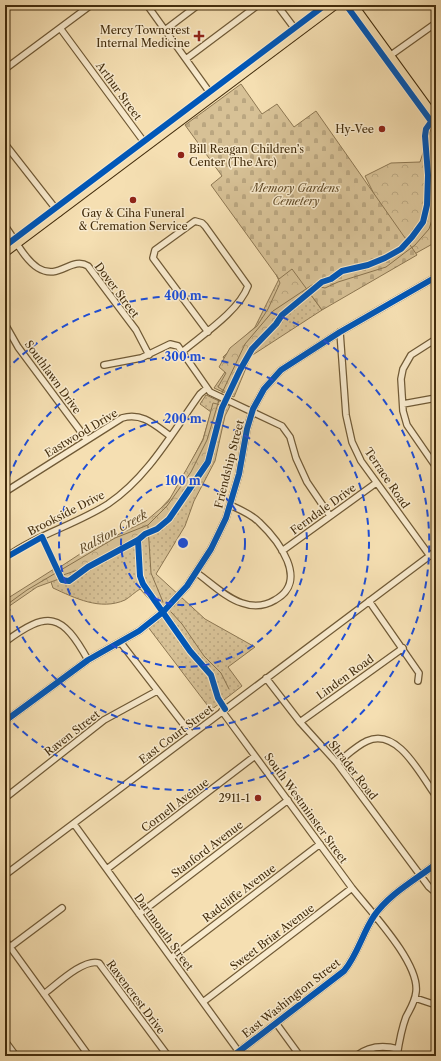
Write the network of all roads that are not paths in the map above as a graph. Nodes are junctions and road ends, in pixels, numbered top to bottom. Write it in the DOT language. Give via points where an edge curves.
graph roads {
  1 [pos="91,5"];
  2 [pos="147,5"];
  3 [pos="198,5"];
  4 [pos="258,5"];
  5 [pos="277,5"];
  6 [pos="336,5"];
  7 [pos="354,5"];
  8 [pos="84,7"];
  9 [pos="436,23"];
  10 [pos="60,28"];
  11 [pos="165,30"];
  12 [pos="298,33"];
  13 [pos="391,55"];
  14 [pos="186,59"];
  15 [pos="5,69"];
  16 [pos="213,97"];
  17 [pos="436,118"];
  18 [pos="5,144"];
  19 [pos="147,146"];
  20 [pos="58,213"];
  21 [pos="5,226"];
  22 [pos="18,244"];
  23 [pos="5,253"];
  24 [pos="436,277"];
  25 [pos="5,324"];
  26 [pos="208,332"];
  27 [pos="340,332"];
  28 [pos="436,339"];
  29 [pos="182,352"];
  30 [pos="149,355"];
  31 [pos="104,365"];
  32 [pos="207,388"];
  33 [pos="436,398"];
  34 [pos="403,404"];
  35 [pos="252,412"];
  36 [pos="170,436"];
  37 [pos="87,440"];
  38 [pos="436,467"];
  39 [pos="376,483"];
  40 [pos="5,492"];
  41 [pos="230,505"];
  42 [pos="330,516"];
  43 [pos="282,551"];
  44 [pos="436,551"];
  45 [pos="430,556"];
  46 [pos="5,558"];
  47 [pos="197,573"];
  48 [pos="369,601"];
  49 [pos="5,642"];
  50 [pos="121,643"];
  51 [pos="403,648"];
  52 [pos="88,660"];
  53 [pos="266,678"];
  54 [pos="418,681"];
  55 [pos="157,691"];
  56 [pos="222,711"];
  57 [pos="5,721"];
  58 [pos="300,722"];
  59 [pos="191,734"];
  60 [pos="255,756"];
  61 [pos="337,763"];
  62 [pos="436,796"];
  63 [pos="5,798"];
  64 [pos="288,800"];
  65 [pos="74,824"];
  66 [pos="320,844"];
  67 [pos="436,864"];
  68 [pos="107,869"];
  69 [pos="5,876"];
  70 [pos="420,876"];
  71 [pos="352,888"];
  72 [pos="436,893"];
  73 [pos="62,908"];
  74 [pos="139,914"];
  75 [pos="374,916"];
  76 [pos="5,940"];
  77 [pos="10,947"];
  78 [pos="171,958"];
  79 [pos="44,994"];
  80 [pos="415,998"];
  81 [pos="203,1002"];
  82 [pos="436,1005"];
  83 [pos="276,1023"];
  84 [pos="5,1042"];
  85 [pos="398,1049"];
  86 [pos="239,1052"];
  87 [pos="16,1056"];
  88 [pos="89,1056"];
  89 [pos="168,1056"];
  90 [pos="233,1056"];
  91 [pos="300,1056"];
  92 [pos="356,1056"];
  93 [pos="397,1056"];
  1 -- 8 [label="street"];
  2 -- 11 [label="street"];
  3 -- 11 [label="street"];
  4 -- 14 [label="street"];
  5 -- 12 [label="street"];
  6 -- 12 [label="main road"];
  7 -- 13 [label="main road"];
  8 -- 10 [label="street"];
  9 -- 13 [label="street"];
  10 -- 15 [label="street"];
  10 -- 19 [label="street, Arthur Street"];
  11 -- 14 [label="street"];
  12 -- 16 [label="main road"];
  13 -- 17 [label="main road"];
  14 -- 16 [label="street"];
  16 -- 19 [label="main road"];
  18 -- 20 [label="street"];
  19 -- 20 [label="main road"];
  20 -- 22 [label="main road"];
  21 -- 22 [label="street, Dover Street"];
  22 -- 23 [label="main road"];
  22 -- 30 [label="street, Dover Street" via="32,263 43,270 55,272 77,263 88,266 136,330"];
  24 -- 27 [label="street, Friendship Street"];
  25 -- 37 [label="street, Southlawn Drive" via="13,339"];
  26 -- 26 [label="street" via="227,315 248,286 202,222 195,221 155,250 153,258"];
  26 -- 29 [label="street"];
  27 -- 35 [label="street, Friendship Street" via="281,370 262,393"];
  27 -- 39 [label="street, Terrace Road" via="348,429 356,451"];
  28 -- 34 [label="street" via="415,352 406,362 401,379"];
  29 -- 30 [label="street" via="175,344 170,344"];
  29 -- 32 [label="street"];
  30 -- 31 [label="street"];
  32 -- 35 [label="street" via="214,395"];
  32 -- 36 [label="street, Brookside Drive"];
  33 -- 34 [label="street"];
  34 -- 38 [label="street" via="404,418 409,429"];
  35 -- 41 [label="street, Friendship Street"];
  35 -- 42 [label="street" via="278,423 289,434 307,482"];
  36 -- 37 [label="street, Eastwood Drive" via="148,420 132,416 117,421"];
  36 -- 46 [label="street, Brookside Drive" via="145,471 120,495"];
  37 -- 40 [label="street, Eastwood Drive"];
  39 -- 42 [label="street, Ferndale Drive"];
  39 -- 45 [label="street, Terrace Road"];
  41 -- 43 [label="street" via="258,521"];
  41 -- 47 [label="street, Friendship Street" via="221,530"];
  42 -- 43 [label="street, Ferndale Drive"];
  43 -- 47 [label="street" via="290,564 291,579 284,593 268,604 242,604"];
  44 -- 45 [label="street, East Court Street"];
  45 -- 48 [label="street, East Court Street"];
  47 -- 50 [label="street, Friendship Street" via="162,612"];
  48 -- 51 [label="street"];
  48 -- 53 [label="street, East Court Street"];
  49 -- 52 [label="street" via="33,624 51,622 63,626 72,633"];
  50 -- 52 [label="street, Friendship Street"];
  50 -- 55 [label="street"];
  51 -- 54 [label="street" via="419,673"];
  51 -- 58 [label="street, Linden Road"];
  52 -- 57 [label="street, Friendship Street"];
  53 -- 56 [label="street, East Court Street"];
  53 -- 58 [label="street, Shrader Road"];
  55 -- 59 [label="street"];
  55 -- 63 [label="street, Raven Street" via="104,720"];
  56 -- 59 [label="street, East Court Street"];
  56 -- 60 [label="street, South Westminster Street"];
  58 -- 61 [label="street, Shrader Road"];
  59 -- 65 [label="street, East Court Street"];
  60 -- 64 [label="street, South Westminster Street"];
  60 -- 68 [label="street, Cornell Avenue"];
  61 -- 62 [label="street" via="367,742 377,738 388,740 402,749"];
  61 -- 70 [label="street, Shrader Road"];
  64 -- 66 [label="street, South Westminster Street"];
  64 -- 74 [label="street, Stanford Avenue"];
  65 -- 68 [label="street, Dartmouth Street"];
  65 -- 69 [label="street, East Court Street"];
  66 -- 71 [label="street, South Westminster Street"];
  66 -- 78 [label="street, Radcliffe Avenue"];
  67 -- 70 [label="street, East Washington Street"];
  68 -- 74 [label="street, Dartmouth Street"];
  70 -- 72 [label="street, Shrader Road"];
  70 -- 75 [label="street, East Washington Street" via="390,898"];
  71 -- 75 [label="street, South Westminster Street"];
  71 -- 81 [label="street, Sweet Briar Avenue"];
  73 -- 77 [label="street"];
  74 -- 78 [label="street, Dartmouth Street"];
  75 -- 80 [label="street, South Westminster Street" via="382,923 412,968 417,986"];
  75 -- 83 [label="street, East Washington Street" via="354,957 344,971"];
  76 -- 77 [label="street"];
  77 -- 79 [label="street"];
  78 -- 81 [label="street, Dartmouth Street"];
  79 -- 88 [label="street"];
  79 -- 89 [label="street, Ravencrest Drive" via="84,965 91,962 99,963"];
  80 -- 82 [label="street"];
  80 -- 85 [label="street" via="403,1026"];
  81 -- 86 [label="street, Dartmouth Street"];
  83 -- 86 [label="street, East Washington Street"];
  83 -- 91 [label="street"];
  84 -- 87 [label="street"];
  85 -- 92 [label="street" via="379,1047"];
  85 -- 93 [label="street"];
  86 -- 90 [label="street, East Washington Street"];
}
